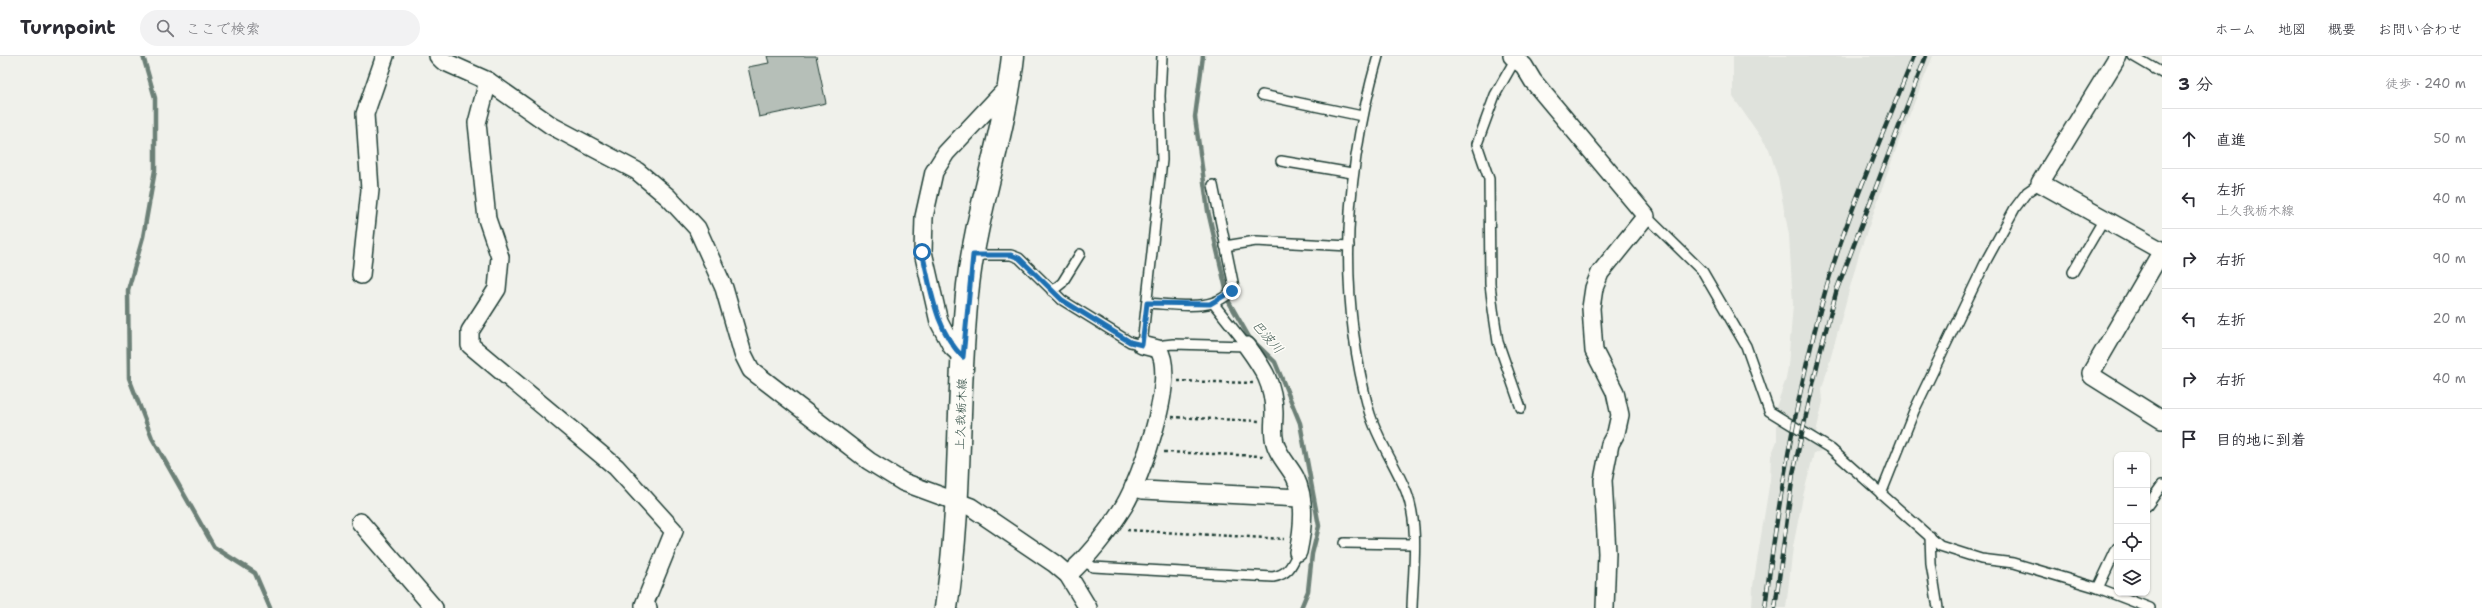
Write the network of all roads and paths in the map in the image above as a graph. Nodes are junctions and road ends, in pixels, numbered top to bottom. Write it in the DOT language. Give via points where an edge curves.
graph roads {
  1 [pos="385,56"];
  2 [pos="438,56"];
  3 [pos="1013,56"];
  4 [pos="1162,56"];
  5 [pos="1378,56"];
  6 [pos="2118,56"];
  7 [pos="2133,56"];
  8 [pos="1519,59"];
  9 [pos="2162,73"];
  10 [pos="488,80"];
  11 [pos="1008,87"];
  12 [pos="1262,95"];
  13 [pos="1362,116"];
  14 [pos="1281,161"];
  15 [pos="1352,173"];
  16 [pos="2040,183"];
  17 [pos="1213,185"];
  18 [pos="1646,216"];
  19 [pos="2104,219"];
  20 [pos="1225,246"];
  21 [pos="1349,246"];
  22 [pos="2160,246"];
  23 [pos="1080,254"];
  24 [pos="973,255"];
  25 [pos="2073,272"];
  26 [pos="361,275"];
  27 [pos="1052,291"];
  28 [pos="1216,302"];
  29 [pos="1147,303"];
  30 [pos="1142,345"];
  31 [pos="1247,346"];
  32 [pos="1158,349"];
  33 [pos="963,357"];
  34 [pos="1165,380"];
  35 [pos="1269,384"];
  36 [pos="1521,408"];
  37 [pos="1158,414"];
  38 [pos="2162,420"];
  39 [pos="1273,425"];
  40 [pos="1148,450"];
  41 [pos="1281,453"];
  42 [pos="2162,485"];
  43 [pos="1133,488"];
  44 [pos="1880,494"];
  45 [pos="1300,498"];
  46 [pos="957,502"];
  47 [pos="2150,502"];
  48 [pos="360,522"];
  49 [pos="1112,523"];
  50 [pos="1930,536"];
  51 [pos="1344,543"];
  52 [pos="1413,544"];
  53 [pos="1299,546"];
  54 [pos="2114,554"];
  55 [pos="1083,560"];
  56 [pos="1068,575"];
  57 [pos="2098,588"];
  58 [pos="434,608"];
  59 [pos="648,608"];
  60 [pos="946,608"];
  61 [pos="1088,608"];
  62 [pos="1412,608"];
  63 [pos="1605,608"];
  64 [pos="1938,608"];
  65 [pos="2150,608"];
  1 -- 26 [label="street" via="365,114 370,190"];
  2 -- 10 [label="street" via="443,61"];
  3 -- 11 [label="main road, 上久我栃木線"];
  4 -- 29 [label="lane" via="1162,160"];
  5 -- 13 [label="lane"];
  6 -- 16 [label="street"];
  7 -- 9 [label="lane"];
  8 -- 18 [label="street" via="1533,81"];
  8 -- 36 [label="lane" via="1496,95 1477,144 1489,179 1492,309 1498,342"];
  10 -- 46 [label="street" via="552,126 637,171 668,197 697,228 724,288 743,354 751,370 869,461 903,482"];
  10 -- 59 [label="street" via="477,124 487,219 500,257 497,289 470,331 470,344 616,467 674,531 644,605"];
  11 -- 24 [label="main road, 上久我栃木線"];
  11 -- 33 [label="street" via="946,153 929,188 924,217 922,252 939,322 952,347"];
  12 -- 13 [label="lane"];
  13 -- 15 [label="lane"];
  14 -- 15 [label="lane"];
  15 -- 21 [label="lane"];
  16 -- 19 [label="street"];
  16 -- 44 [label="lane" via="2027,192 2015,208 1987,259 1914,411"];
  17 -- 20 [label="lane"];
  18 -- 44 [label="lane" via="1703,272 1746,346 1769,411 1831,449"];
  18 -- 63 [label="street" via="1600,273 1594,288 1591,308 1594,351 1614,392 1620,415 1616,434 1610,444 1603,480 1607,553"];
  19 -- 22 [label="street"];
  19 -- 25 [label="lane"];
  20 -- 21 [label="lane" via="1256,241"];
  20 -- 28 [label="lane" via="1234,287"];
  21 -- 52 [label="lane" via="1348,292 1358,367 1370,413 1407,492 1412,517"];
  22 -- 38 [label="street" via="2091,373"];
  23 -- 27 [label="lane" via="1062,283"];
  24 -- 27 [label="lane" via="1011,255 1019,258"];
  24 -- 33 [label="main road, 上久我栃木線"];
  27 -- 30 [label="lane" via="1130,342"];
  28 -- 29 [label="lane"];
  28 -- 31 [label="lane"];
  29 -- 30 [label="lane"];
  30 -- 32 [label="street"];
  31 -- 32 [label="lane" via="1173,344"];
  31 -- 35 [label="street" via="1268,376"];
  32 -- 34 [label="street" via="1163,355"];
  33 -- 46 [label="main road, 上久我栃木線"];
  34 -- 35 [label="path"];
  34 -- 37 [label="street"];
  35 -- 39 [label="street" via="1274,411"];
  37 -- 39 [label="path" via="1262,421"];
  37 -- 40 [label="street"];
  39 -- 41 [label="street" via="1275,444"];
  40 -- 41 [label="path" via="1273,457"];
  40 -- 43 [label="street"];
  41 -- 45 [label="street" via="1295,477"];
  42 -- 47 [label="lane"];
  43 -- 45 [label="street"];
  43 -- 49 [label="street"];
  44 -- 50 [label="lane"];
  45 -- 53 [label="street" via="1302,518"];
  46 -- 56 [label="street" via="971,507"];
  46 -- 60 [label="main road, 上久我栃木線" via="955,547"];
  48 -- 58 [label="street"];
  49 -- 53 [label="path" via="1124,529"];
  49 -- 55 [label="street"];
  50 -- 57 [label="lane" via="1940,546 1957,553 2014,563"];
  50 -- 64 [label="lane" via="1931,564"];
  51 -- 52 [label="lane"];
  52 -- 62 [label="lane"];
  53 -- 55 [label="lane" via="1290,570 1281,576 1273,577 1093,567"];
  54 -- 57 [label="lane"];
  55 -- 56 [label="street"];
  56 -- 61 [label="street"];
  57 -- 65 [label="lane"];
}
